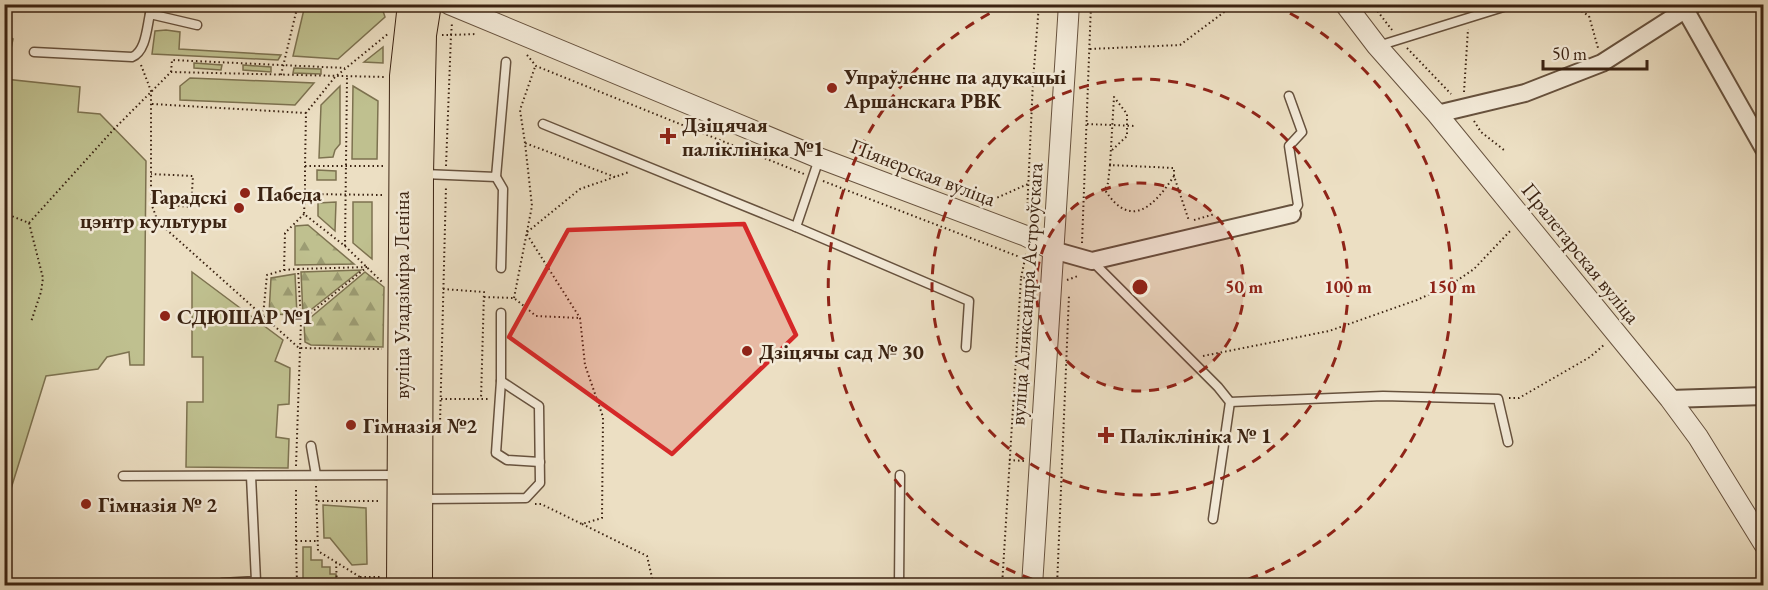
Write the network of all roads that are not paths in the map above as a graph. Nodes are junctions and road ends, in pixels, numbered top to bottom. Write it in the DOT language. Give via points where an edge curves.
graph roads {
  1 [pos="411,4"];
  2 [pos="428,4"];
  3 [pos="1069,4"];
  4 [pos="1346,4"];
  5 [pos="1513,4"];
  6 [pos="1687,6"];
  7 [pos="151,9"];
  8 [pos="451,14"];
  9 [pos="197,25"];
  10 [pos="1377,46"];
  11 [pos="34,52"];
  12 [pos="506,62"];
  13 [pos="1289,96"];
  14 [pos="1437,114"];
  15 [pos="543,124"];
  16 [pos="1764,149"];
  17 [pos="819,158"];
  18 [pos="420,174"];
  19 [pos="496,177"];
  20 [pos="1292,214"];
  21 [pos="796,226"];
  22 [pos="1053,250"];
  23 [pos="1092,261"];
  24 [pos="501,268"];
  25 [pos="501,313"];
  26 [pos="966,347"];
  27 [pos="501,381"];
  28 [pos="1764,396"];
  29 [pos="1670,399"];
  30 [pos="1230,402"];
  31 [pos="1508,442"];
  32 [pos="311,446"];
  33 [pos="540,462"];
  34 [pos="316,475"];
  35 [pos="900,475"];
  36 [pos="123,476"];
  37 [pos="251,476"];
  38 [pos="405,490"];
  39 [pos="1213,519"];
  40 [pos="1764,544"];
  41 [pos="392,581"];
  42 [pos="222,583"];
  43 [pos="419,585"];
  44 [pos="899,585"];
  45 [pos="1032,585"];
  1 -- 38 [label="main road, вуліца Уладзіміра Леніна" via="403,76"];
  2 -- 18 [label="main road, вуліца Уладзіміра Леніна" via="423,35"];
  3 -- 22 [label="street, вуліца Аляксандра Астроўскага"];
  4 -- 10 [label="street, Пралетарская вуліца"];
  5 -- 10 [label="lane"];
  6 -- 14 [label="street" via="1602,63 1526,93"];
  6 -- 16 [label="street"];
  7 -- 9 [label="lane"];
  7 -- 11 [label="lane" via="141,49 132,57"];
  8 -- 17 [label="street, Піянерская вуліца"];
  10 -- 14 [label="street, Пралетарская вуліца"];
  12 -- 19 [label="lane"];
  13 -- 20 [label="lane" via="1302,132 1288,146 1298,205"];
  14 -- 29 [label="street, Пралетарская вуліца"];
  15 -- 21 [label="lane"];
  17 -- 21 [label="lane"];
  17 -- 22 [label="street, Піянерская вуліца" via="1026,236"];
  18 -- 19 [label="lane"];
  18 -- 38 [label="main road, вуліца Уладзіміра Леніна"];
  19 -- 24 [label="lane" via="502,189"];
  20 -- 23 [label="street, Піянерская вуліца"];
  21 -- 26 [label="lane" via="969,301"];
  22 -- 23 [label="street, Піянерская вуліца"];
  22 -- 45 [label="street, вуліца Аляксандра Астроўскага"];
  23 -- 30 [label="lane"];
  25 -- 27 [label="lane"];
  27 -- 33 [label="lane" via="539,406"];
  27 -- 33 [label="lane" via="496,453 507,460"];
  28 -- 29 [label="street"];
  29 -- 40 [label="street, Пралетарская вуліца"];
  30 -- 31 [label="lane" via="1383,396 1498,399"];
  30 -- 39 [label="lane"];
  32 -- 34 [label="lane"];
  33 -- 38 [label="lane" via="540,483 526,498"];
  34 -- 37 [label="lane"];
  34 -- 38 [label="lane"];
  35 -- 44 [label="lane"];
  36 -- 37 [label="lane"];
  37 -- 42 [label="lane" via="256,580"];
  38 -- 41 [label="main road, вуліца Уладзіміра Леніна"];
  38 -- 43 [label="main road, вуліца Уладзіміра Леніна"];
}
